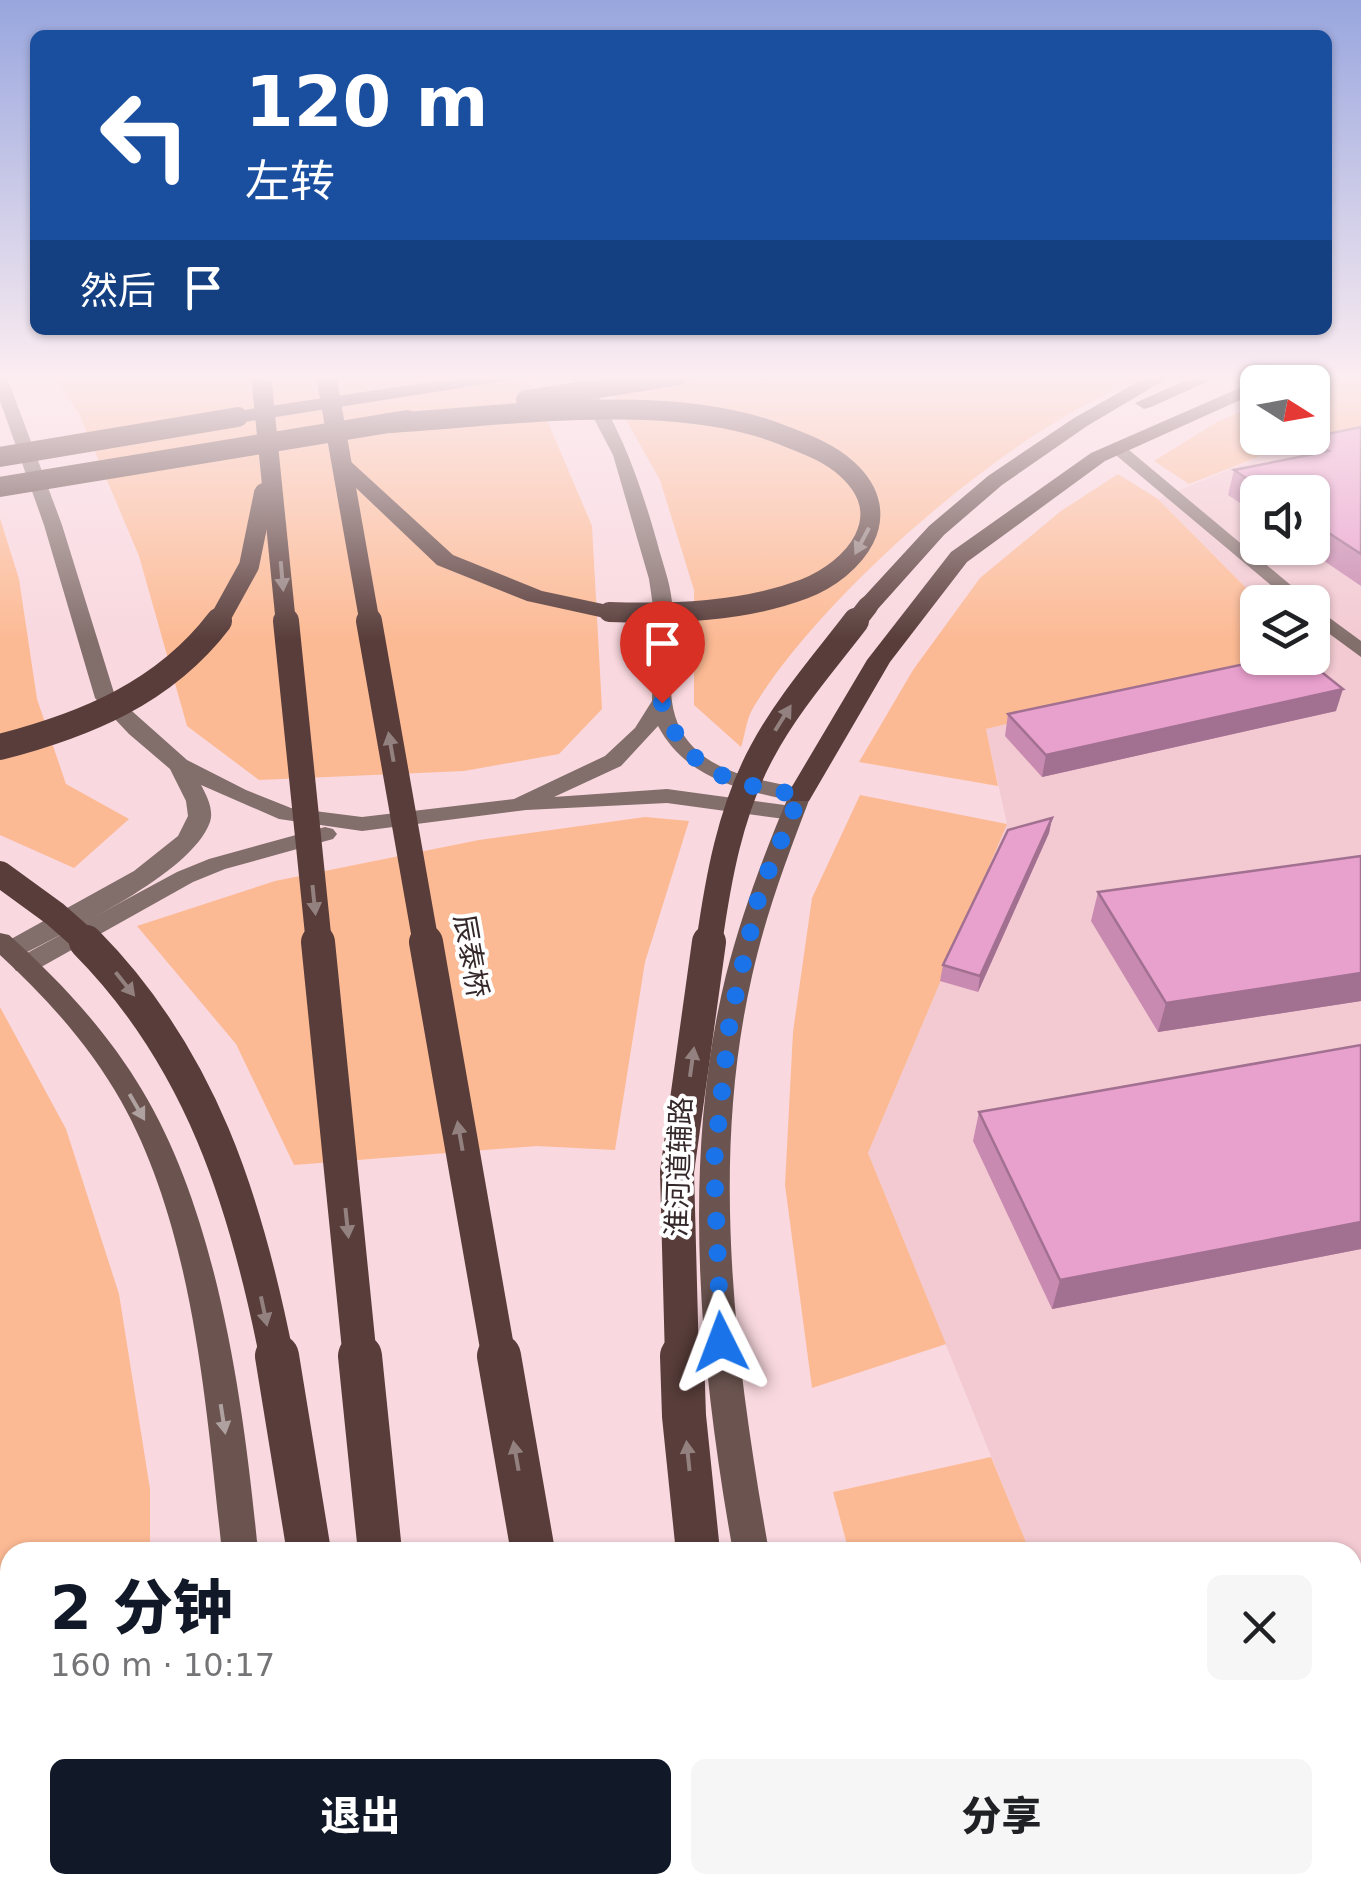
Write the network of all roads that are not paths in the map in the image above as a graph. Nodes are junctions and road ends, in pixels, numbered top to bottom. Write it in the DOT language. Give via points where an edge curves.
graph roads {
  1 [pos="31,463"];
  2 [pos="145,463"];
  3 [pos="174,463"];
  4 [pos="270,463"];
  5 [pos="271,463"];
  6 [pos="341,463"];
  7 [pos="625,463"];
  8 [pos="842,463"];
  9 [pos="1025,463"];
  10 [pos="1093,463"];
  11 [pos="1135,463"];
  12 [pos="0,487"];
  13 [pos="0,508"];
  14 [pos="1282,585"];
  15 [pos="1330,626"];
  16 [pos="1361,651"];
  17 [pos="662,703"];
  18 [pos="0,746"];
  19 [pos="179,765"];
  20 [pos="796,804"];
  21 [pos="519,806"];
  22 [pos="362,824"];
  23 [pos="0,874"];
  24 [pos="12,952"];
  25 [pos="239,1542"];
  26 [pos="308,1542"];
  27 [pos="379,1542"];
  28 [pos="531,1542"];
  29 [pos="697,1542"];
  30 [pos="749,1542"];
  1 -- 19 [label="street" via="105,698"];
  2 -- 12 [label="highway, bridge"];
  3 -- 13 [label="highway, bridge"];
  4 -- 18 [label="highway, bridge" via="246,572 212,635 190,658 110,712"];
  5 -- 27 [label="highway, one-way, bridge"];
  8 -- 6 [label="highway, one-way, bridge" via="870,503 870,531 862,547 832,575 774,598 690,614 608,612 535,596 444,560"];
  28 -- 6 [label="highway, 辰泰桥, one-way, bridge"];
  7 -- 17 [label="street" via="662,598"];
  29 -- 9 [label="highway, one-way, bridge" via="684,1416 677,1172 720,866 760,755 830,652 946,522"];
  10 -- 20 [label="highway" via="959,557 879,660"];
  11 -- 14 [label="street"];
  15 -- 16 [label="street"];
  17 -- 20 [label="street" via="679,744 703,765"];
  17 -- 21 [label="street" via="613,760"];
  19 -- 22 [label="street" via="287,814"];
  19 -- 24 [label="street" via="198,804 198,823 182,845 155,868"];
  20 -- 21 [label="street" via="667,796"];
  20 -- 30 [label="main road, 淮河道辅路" via="760,891 740,966 714,1162 724,1377"];
  21 -- 22 [label="street"];
  22 -- 24 [label="street" via="216,864"];
  23 -- 26 [label="highway, one-way, bridge" via="95,947 187,1073 254,1260"];
  24 -- 25 [label="main road, one-way" via="114,1067 146,1122 171,1186 209,1338"];
}
